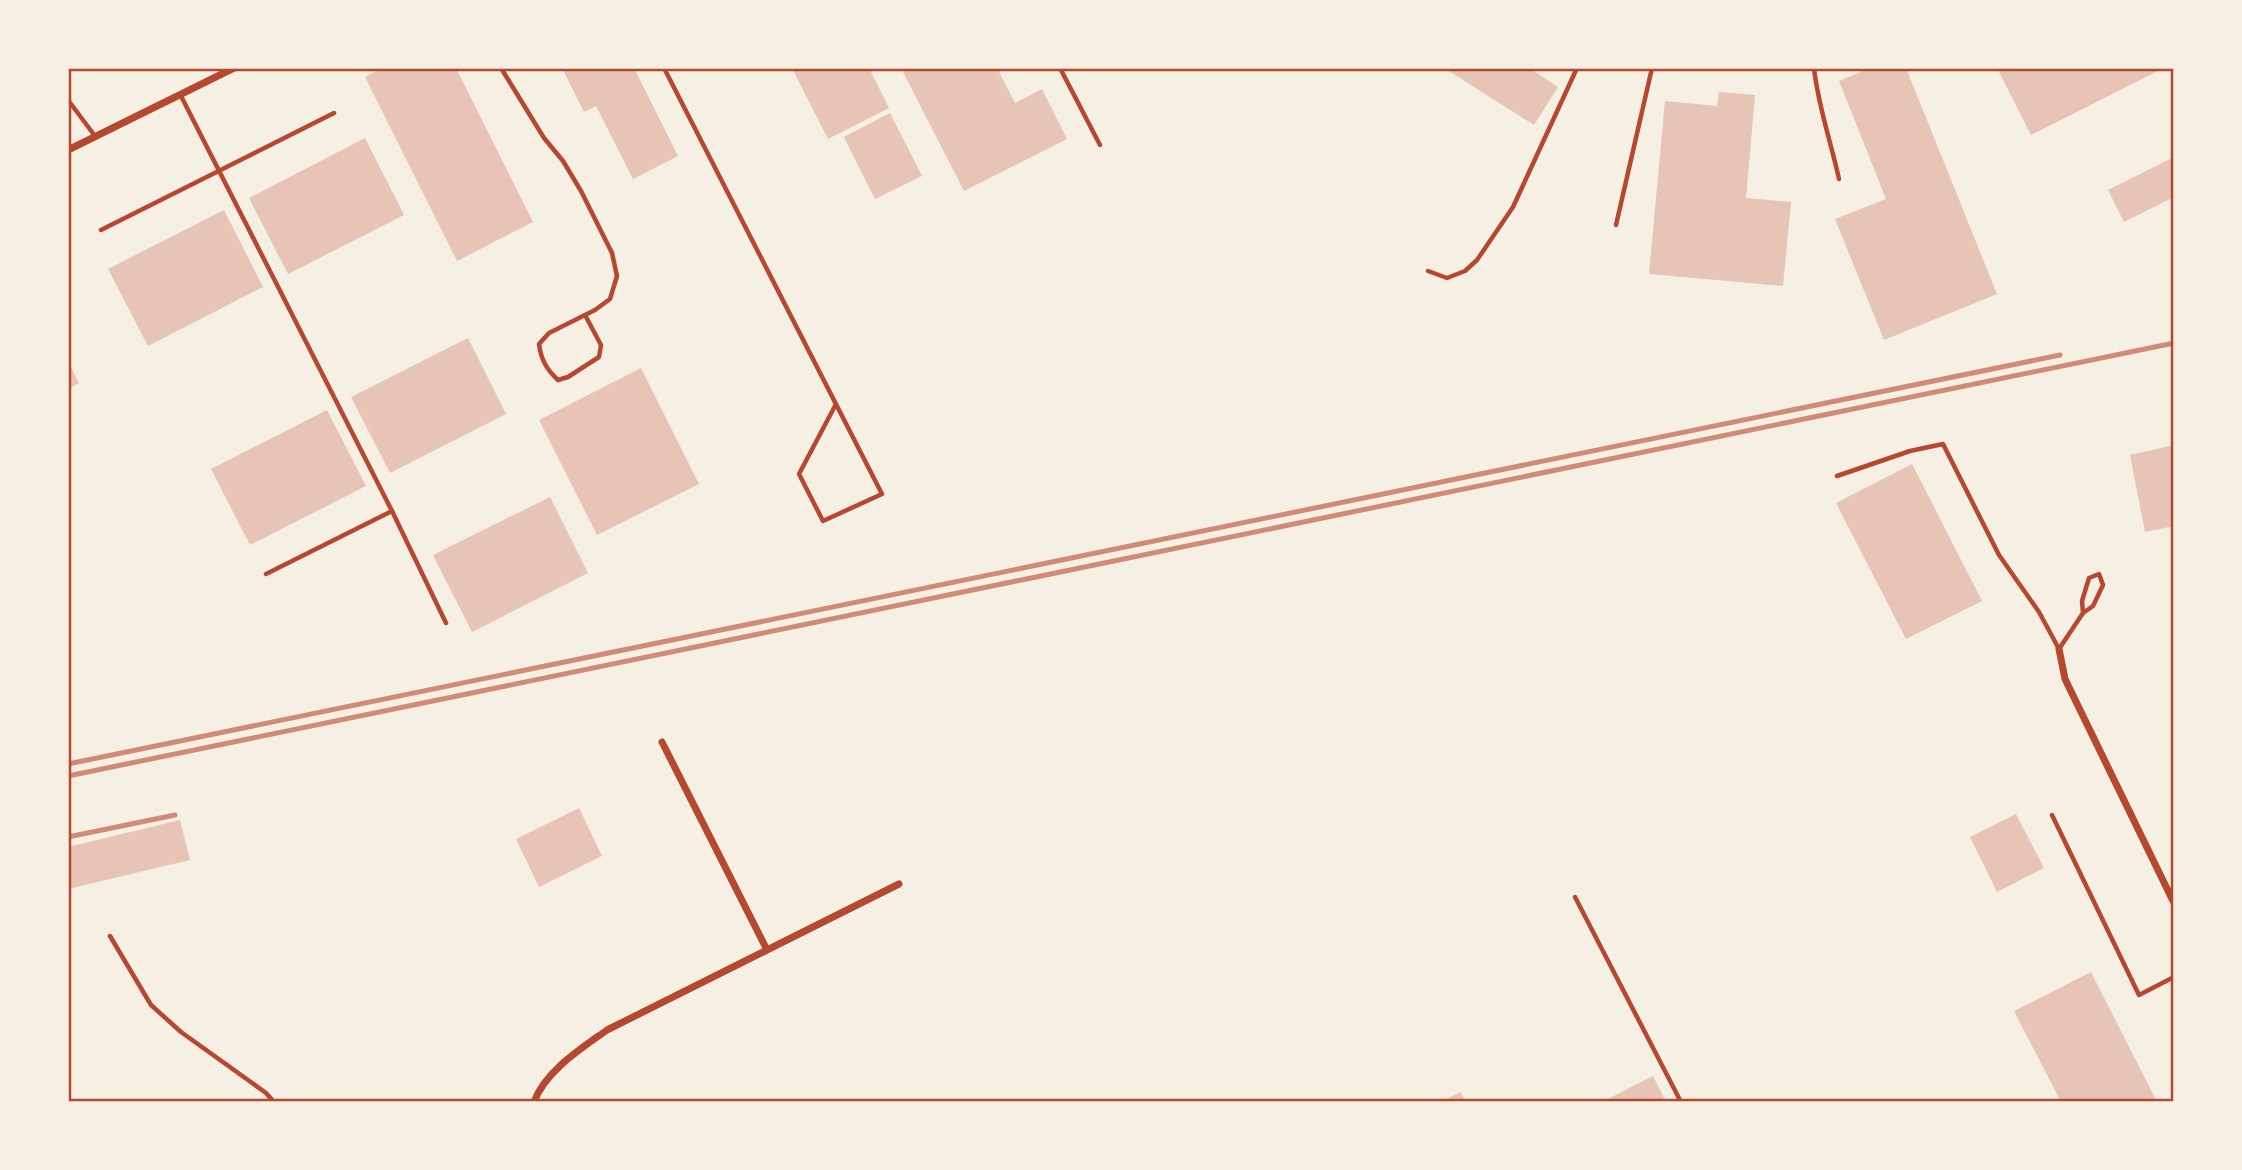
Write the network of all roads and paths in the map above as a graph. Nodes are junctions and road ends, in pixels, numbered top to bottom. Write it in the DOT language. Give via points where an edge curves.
graph roads {
  1 [pos="501,68"];
  2 [pos="664,68"];
  3 [pos="1060,68"];
  4 [pos="1577,68"];
  5 [pos="1652,68"];
  6 [pos="1814,68"];
  7 [pos="230,69"];
  8 [pos="181,96"];
  9 [pos="68,100"];
  10 [pos="334,113"];
  11 [pos="96,137"];
  12 [pos="1100,145"];
  13 [pos="68,150"];
  14 [pos="219,170"];
  15 [pos="1839,179"];
  16 [pos="1616,225"];
  17 [pos="100,230"];
  18 [pos="1428,271"];
  19 [pos="585,315"];
  20 [pos="836,404"];
  21 [pos="1837,476"];
  22 [pos="392,511"];
  23 [pos="266,573"];
  24 [pos="2083,612"];
  25 [pos="446,623"];
  26 [pos="2059,649"];
  27 [pos="662,743"];
  28 [pos="2052,815"];
  29 [pos="899,884"];
  30 [pos="1576,897"];
  31 [pos="2174,903"];
  32 [pos="110,936"];
  33 [pos="767,950"];
  34 [pos="2174,977"];
  35 [pos="274,1102"];
  36 [pos="534,1102"];
  37 [pos="1681,1102"];
  1 -- 19 [label="lane" via="563,161 612,253 617,276 610,299"];
  2 -- 20 [label="lane"];
  3 -- 12 [label="lane"];
  4 -- 18 [label="lane" via="1513,207 1477,260 1447,278"];
  5 -- 16 [label="lane"];
  6 -- 15 [label="lane"];
  7 -- 8 [label="street"];
  8 -- 11 [label="street"];
  8 -- 14 [label="lane"];
  9 -- 11 [label="lane"];
  10 -- 14 [label="lane"];
  11 -- 13 [label="street"];
  14 -- 17 [label="lane"];
  14 -- 22 [label="lane"];
  19 -- 19 [label="lane" via="549,332 538,344 540,357 558,380 599,356 601,345"];
  20 -- 20 [label="lane" via="882,494 823,521 799,474"];
  21 -- 26 [label="lane" via="1943,444 1999,555"];
  22 -- 23 [label="lane"];
  22 -- 25 [label="lane"];
  24 -- 24 [label="lane" via="2093,606 2103,585 2099,574 2089,579"];
  24 -- 26 [label="lane"];
  26 -- 31 [label="street" via="2065,679"];
  27 -- 33 [label="street"];
  28 -- 34 [label="lane" via="2139,995"];
  29 -- 33 [label="street"];
  30 -- 37 [label="lane"];
  32 -- 35 [label="lane" via="151,1005"];
  33 -- 36 [label="street" via="607,1030 566,1059"];
}
